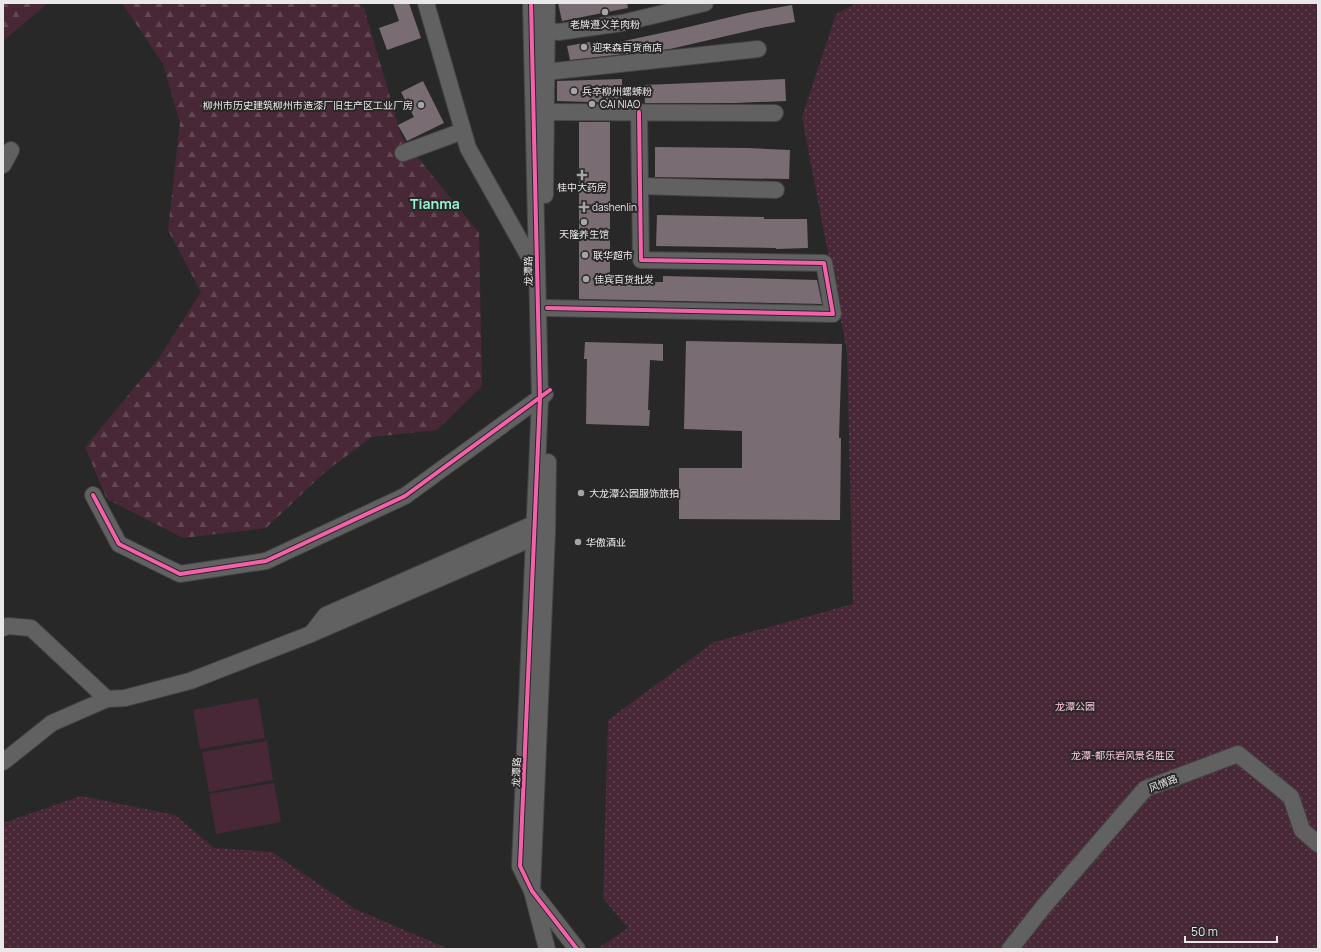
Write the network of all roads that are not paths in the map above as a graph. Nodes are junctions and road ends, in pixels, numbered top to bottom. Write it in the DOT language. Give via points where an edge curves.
graph roads {
  1 [pos="426,3"];
  2 [pos="530,3"];
  3 [pos="547,3"];
  4 [pos="705,3"];
  5 [pos="547,32"];
  6 [pos="758,49"];
  7 [pos="546,72"];
  8 [pos="545,112"];
  9 [pos="639,112"];
  10 [pos="775,113"];
  11 [pos="463,131"];
  12 [pos="11,150"];
  13 [pos="403,153"];
  14 [pos="3,165"];
  15 [pos="640,186"];
  16 [pos="776,190"];
  17 [pos="536,270"];
  18 [pos="547,308"];
  19 [pos="545,394"];
  20 [pos="93,495"];
  21 [pos="541,528"];
  22 [pos="3,628"];
  23 [pos="107,699"];
  24 [pos="3,762"];
  25 [pos="1318,844"];
  26 [pos="532,891"];
  27 [pos="547,949"];
  28 [pos="577,949"];
  29 [pos="1010,949"];
  1 -- 11 [label="street"];
  2 -- 17 [label="street, 龙潭路"];
  3 -- 5 [label="street, 龙潭路"];
  4 -- 5 [label="street" via="622,23"];
  5 -- 7 [label="street, 龙潭路"];
  6 -- 7 [label="street"];
  7 -- 8 [label="street, 龙潭路"];
  8 -- 9 [label="street"];
  8 -- 18 [label="street, 龙潭路"];
  9 -- 10 [label="street"];
  9 -- 15 [label="street"];
  11 -- 13 [label="street"];
  11 -- 17 [label="street" via="468,148"];
  12 -- 14 [label="street"];
  15 -- 16 [label="street"];
  15 -- 18 [label="street" via="641,260 824,263 833,314"];
  17 -- 19 [label="street, 龙潭路"];
  18 -- 19 [label="street, 龙潭路"];
  19 -- 20 [label="street" via="405,496 266,561 180,574 119,544"];
  19 -- 21 [label="street, 龙潭路"];
  21 -- 23 [label="street" via="311,634 190,681 125,698"];
  21 -- 26 [label="street, 龙潭路" via="520,866"];
  22 -- 23 [label="street" via="31,628"];
  23 -- 24 [label="street" via="52,723"];
  25 -- 29 [label="street, 风情路" via="1302,830 1291,797 1238,754 1145,790"];
  26 -- 27 [label="street"];
  26 -- 28 [label="street, 龙潭路"];
}
